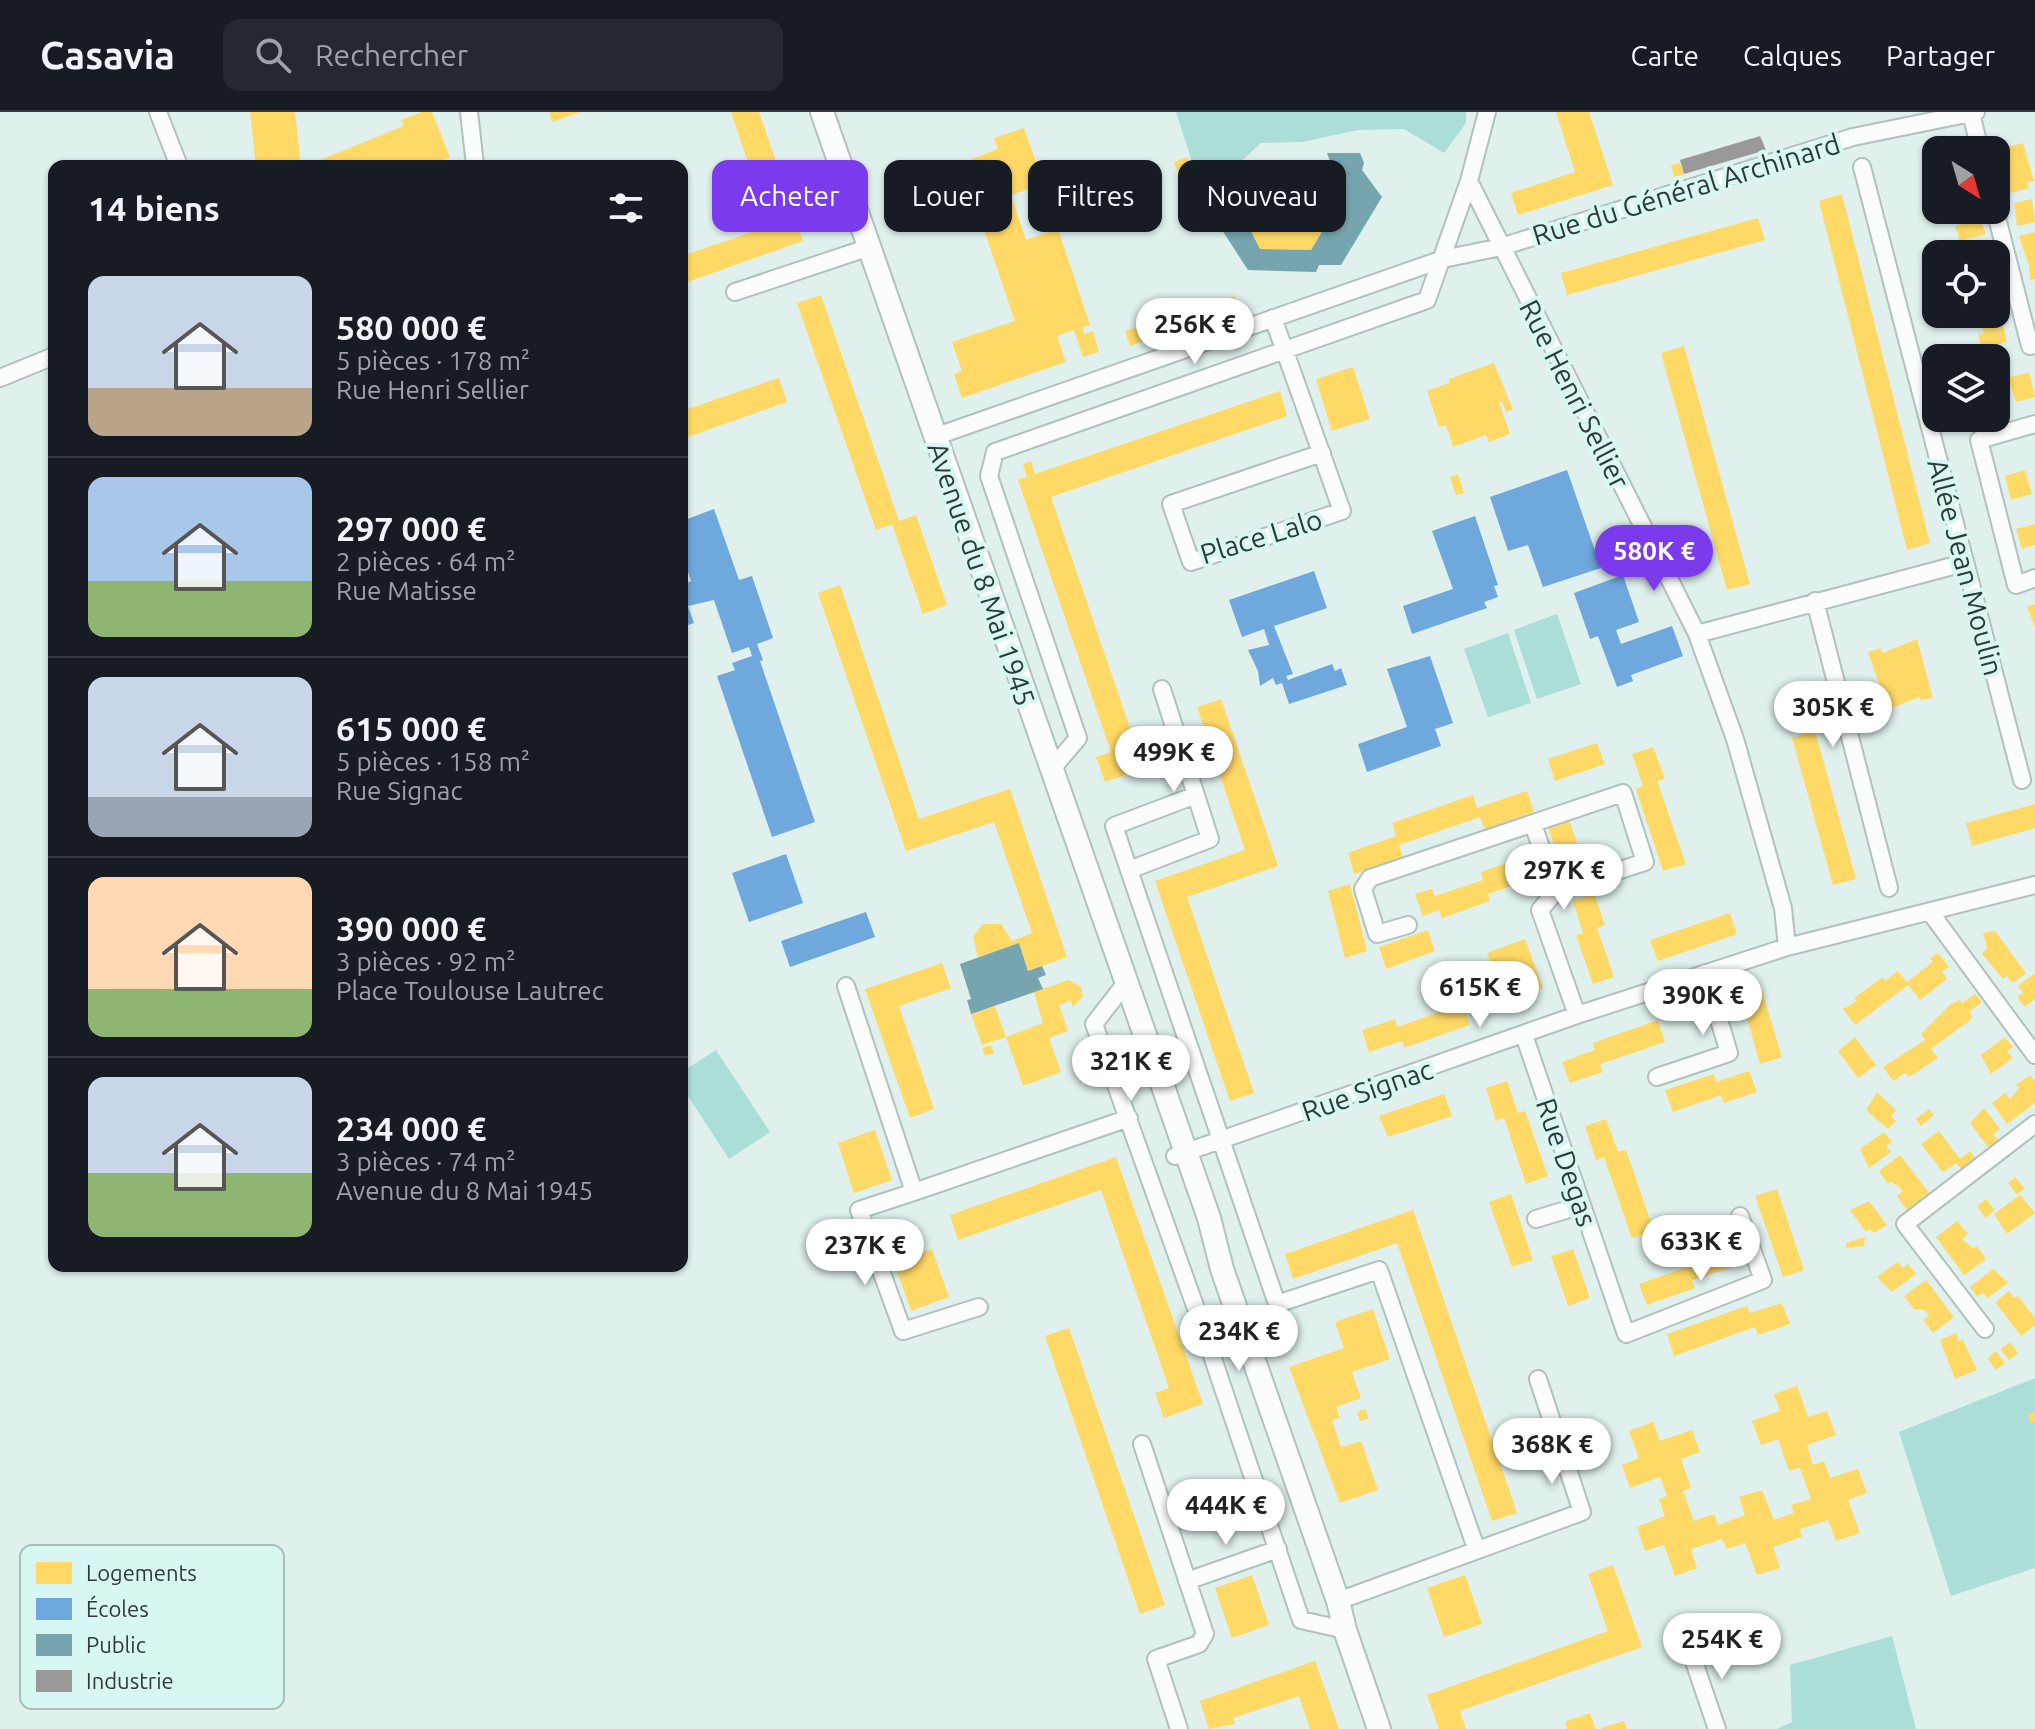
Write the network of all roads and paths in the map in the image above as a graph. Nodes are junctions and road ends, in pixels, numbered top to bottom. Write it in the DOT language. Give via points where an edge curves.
graph roads {
  1 [pos="158,112"];
  2 [pos="469,112"];
  3 [pos="822,112"];
  4 [pos="1487,112"];
  5 [pos="1974,113"];
  6 [pos="1978,136"];
  7 [pos="177,160"];
  8 [pos="474,160"];
  9 [pos="1862,167"];
  10 [pos="1469,181"];
  11 [pos="1999,224"];
  12 [pos="870,247"];
  13 [pos="1501,247"];
  14 [pos="1443,259"];
  15 [pos="735,292"];
  16 [pos="1273,318"];
  17 [pos="2035,345"];
  18 [pos="1286,352"];
  19 [pos="48,358"];
  20 [pos="0,378"];
  21 [pos="2035,424"];
  22 [pos="934,437"];
  23 [pos="1322,453"];
  24 [pos="1964,563"];
  25 [pos="2035,578"];
  26 [pos="1815,601"];
  27 [pos="1697,634"];
  28 [pos="1162,689"];
  29 [pos="1051,770"];
  30 [pos="2022,780"];
  31 [pos="1196,795"];
  32 [pos="1533,824"];
  33 [pos="1129,870"];
  34 [pos="2035,885"];
  35 [pos="1889,888"];
  36 [pos="1556,891"];
  37 [pos="1930,912"];
  38 [pos="1408,925"];
  39 [pos="1787,947"];
  40 [pos="1705,973"];
  41 [pos="1125,984"];
  42 [pos="846,986"];
  43 [pos="1577,1015"];
  44 [pos="1524,1035"];
  45 [pos="2035,1055"];
  46 [pos="1657,1077"];
  47 [pos="1129,1118"];
  48 [pos="2035,1124"];
  49 [pos="1222,1140"];
  50 [pos="1180,1154"];
  51 [pos="914,1192"];
  52 [pos="1582,1205"];
  53 [pos="1740,1216"];
  54 [pos="1536,1219"];
  55 [pos="979,1307"];
  56 [pos="1985,1329"];
  57 [pos="1538,1379"];
  58 [pos="1142,1444"];
  59 [pos="1476,1548"];
  60 [pos="1278,1549"];
  61 [pos="1187,1581"];
  62 [pos="1338,1601"];
  63 [pos="1345,1630"];
  64 [pos="1689,1647"];
  65 [pos="1179,1729"];
  66 [pos="1379,1729"];
  67 [pos="1717,1729"];
  1 -- 7 [label="street"];
  2 -- 8 [label="street"];
  3 -- 12 [label="main road, Avenue du 8 Mai 1945"];
  4 -- 10 [label="street"];
  5 -- 6 [label="street"];
  5 -- 13 [label="street, Rue du Général Archinard" via="1853,137"];
  9 -- 24 [label="street, Allée Jean Moulin"];
  10 -- 13 [label="street, Rue Henri Sellier"];
  10 -- 14 [label="street"];
  11 -- 17 [label="street" via="2030,346"];
  12 -- 15 [label="street"];
  12 -- 22 [label="main road, Avenue du 8 Mai 1945"];
  13 -- 14 [label="street, Rue du Général Archinard"];
  13 -- 27 [label="street, Rue Henri Sellier"];
  14 -- 16 [label="street, Rue du Général Archinard"];
  14 -- 18 [label="street" via="1427,300"];
  16 -- 18 [label="street, Place Lalo"];
  16 -- 22 [label="street, Rue du Général Archinard"];
  18 -- 23 [label="street, Place Lalo"];
  18 -- 29 [label="street" via="995,452 989,476 1078,738"];
  19 -- 20 [label="street"];
  21 -- 25 [label="street" via="1979,440 2016,585"];
  22 -- 29 [label="main road, Avenue du 8 Mai 1945"];
  23 -- 23 [label="street, Place Lalo" via="1342,511 1191,562 1171,504"];
  24 -- 26 [label="street"];
  24 -- 30 [label="street, Allée Jean Moulin"];
  26 -- 27 [label="street"];
  26 -- 35 [label="street"];
  27 -- 39 [label="street, Rue Henri Sellier" via="1739,754 1783,908"];
  28 -- 31 [label="street"];
  29 -- 41 [label="main road, Avenue du 8 Mai 1945"];
  31 -- 33 [label="street" via="1210,839"];
  31 -- 33 [label="street" via="1114,826"];
  32 -- 36 [label="street"];
  32 -- 36 [label="street" via="1623,793 1645,862"];
  32 -- 38 [label="street" via="1370,878 1363,889 1377,934"];
  33 -- 49 [label="street"];
  34 -- 37 [label="street, Rue Signac"];
  36 -- 43 [label="street" via="1540,910"];
  37 -- 39 [label="street, Rue Signac"];
  37 -- 45 [label="street"];
  39 -- 40 [label="street, Rue Signac"];
  40 -- 43 [label="street, Rue Signac"];
  40 -- 46 [label="street" via="1729,1053"];
  41 -- 47 [label="street" via="1094,1024"];
  41 -- 50 [label="main road, Avenue du 8 Mai 1945" via="1142,1036 1151,1090"];
  42 -- 51 [label="street"];
  43 -- 44 [label="street, Rue Signac"];
  44 -- 49 [label="street, Rue Signac"];
  44 -- 52 [label="street, Rue Degas"];
  47 -- 51 [label="street"];
  47 -- 60 [label="street"];
  48 -- 56 [label="street" via="1905,1224"];
  49 -- 50 [label="street, Rue Signac"];
  49 -- 59 [label="street" via="1277,1304 1379,1270"];
  50 -- 62 [label="main road, Avenue du 8 Mai 1945"];
  51 -- 55 [label="street" via="859,1210 903,1331"];
  52 -- 53 [label="street, Rue Degas" via="1626,1334 1763,1280"];
  52 -- 54 [label="street"];
  57 -- 59 [label="street" via="1582,1512"];
  58 -- 61 [label="street"];
  59 -- 62 [label="street"];
  60 -- 61 [label="street"];
  60 -- 63 [label="street" via="1301,1620"];
  61 -- 65 [label="street" via="1205,1634 1199,1644 1156,1659"];
  62 -- 63 [label="main road, Avenue du 8 Mai 1945"];
  63 -- 66 [label="main road, Avenue du 8 Mai 1945"];
  64 -- 67 [label="street"];
}
